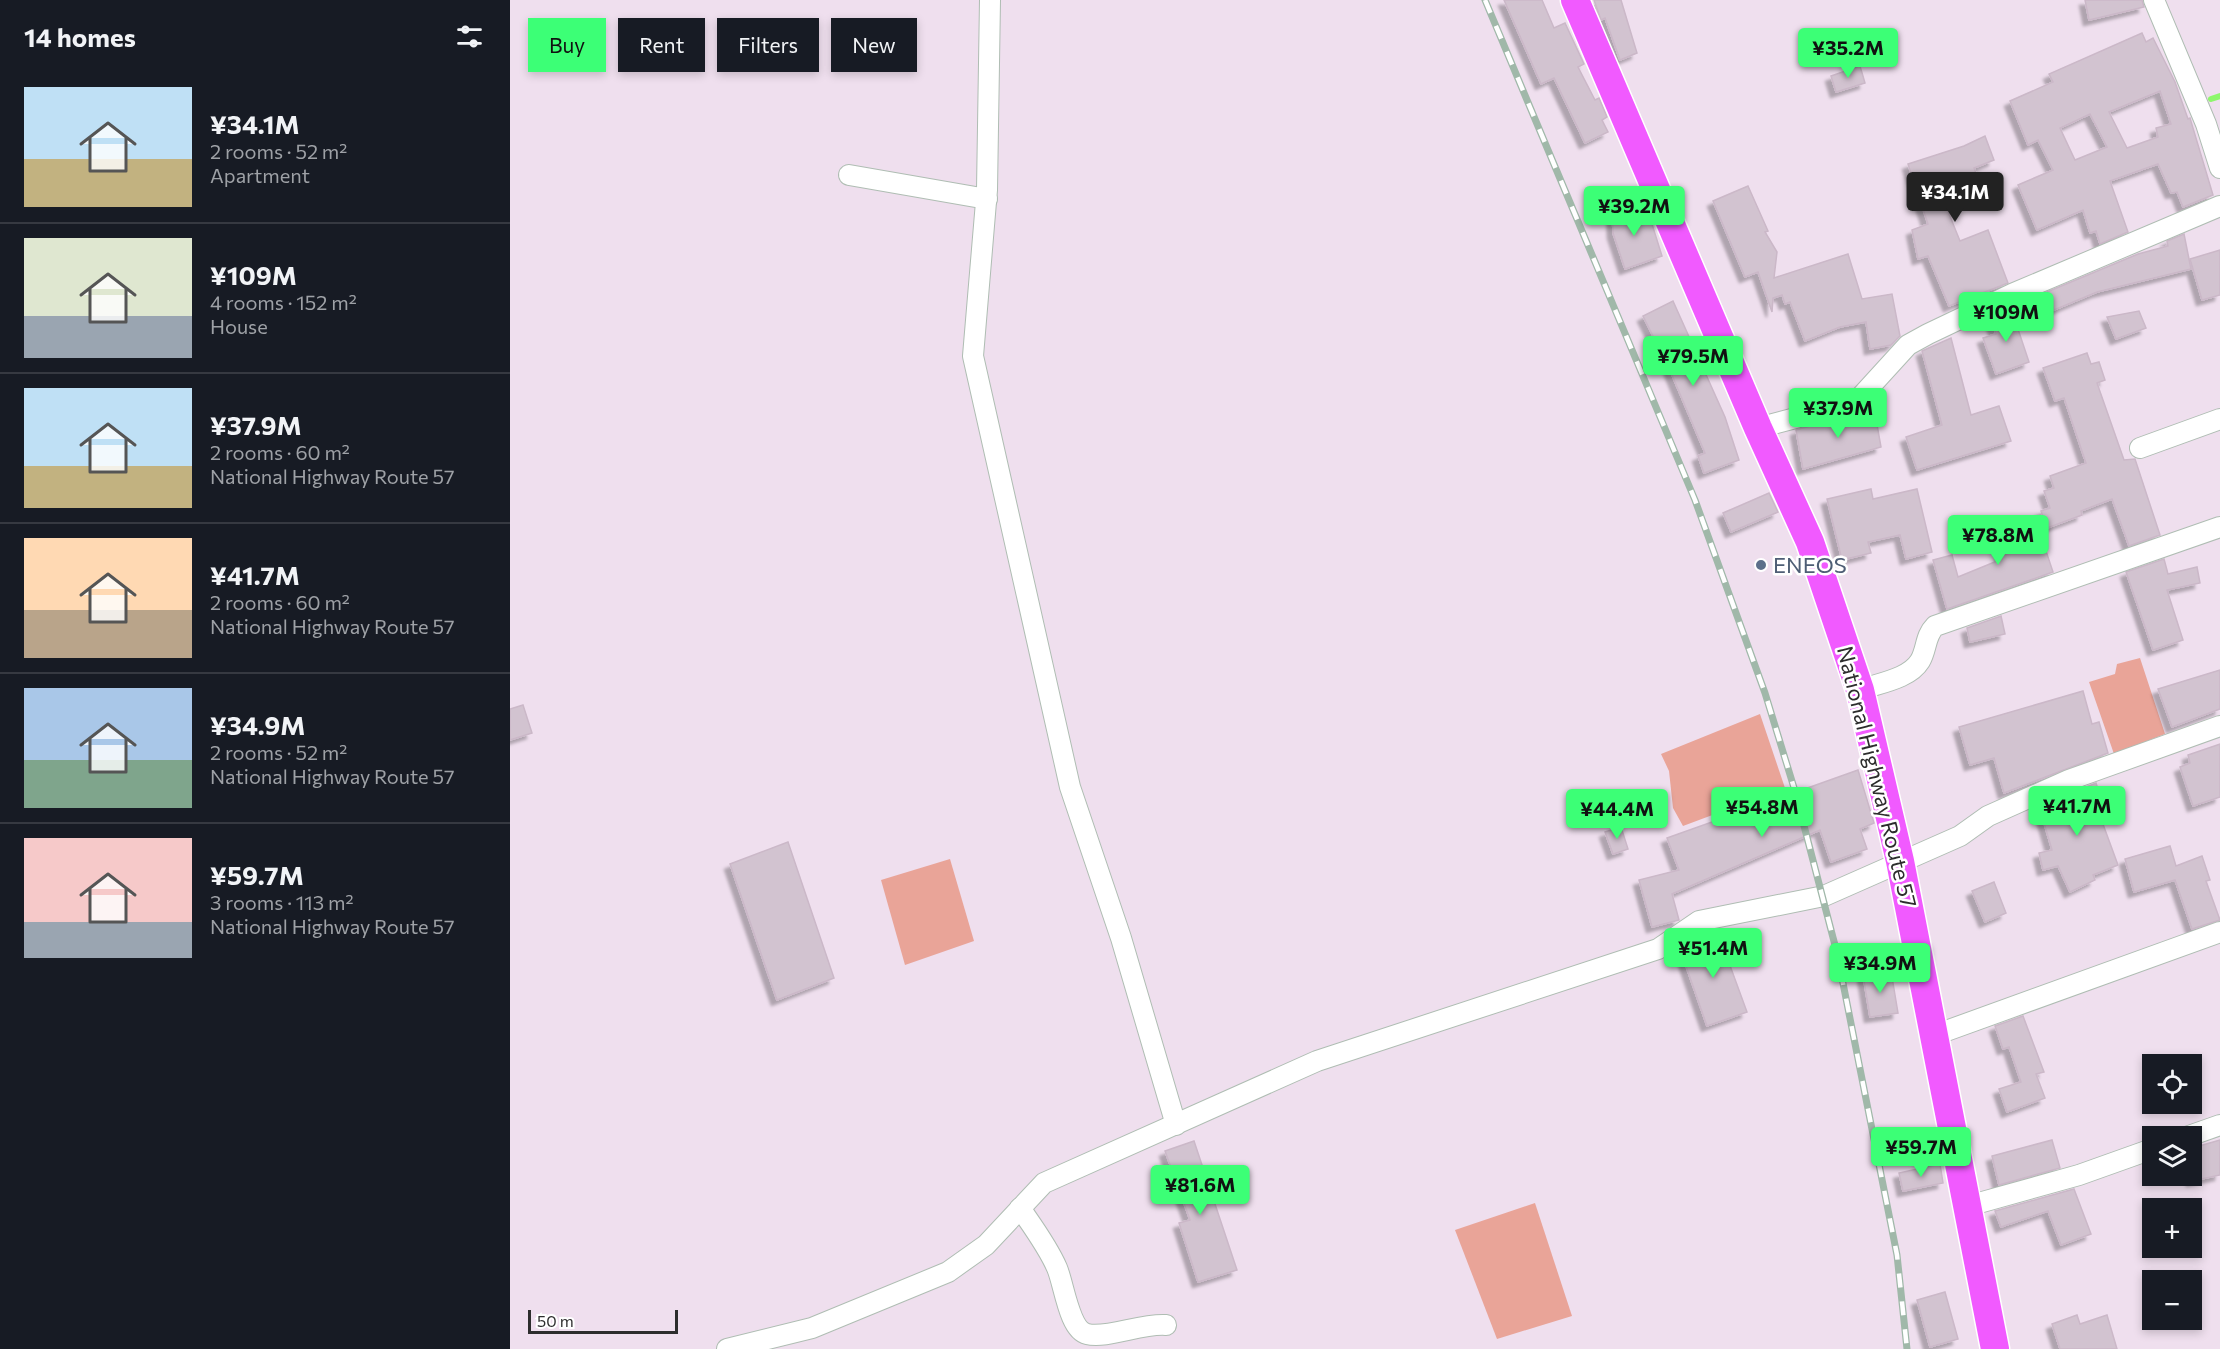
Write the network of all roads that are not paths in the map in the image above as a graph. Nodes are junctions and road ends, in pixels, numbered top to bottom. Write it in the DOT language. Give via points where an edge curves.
graph roads {
  1 [pos="990,0"];
  2 [pos="1575,0"];
  3 [pos="2154,0"];
  4 [pos="2213,121"];
  5 [pos="2220,168"];
  6 [pos="849,175"];
  7 [pos="987,199"];
  8 [pos="2220,206"];
  9 [pos="2220,419"];
  10 [pos="1758,428"];
  11 [pos="2140,448"];
  12 [pos="2220,527"];
  13 [pos="1860,690"];
  14 [pos="2220,726"];
  15 [pos="1900,861"];
  16 [pos="2220,932"];
  17 [pos="1935,1035"];
  18 [pos="1176,1125"];
  19 [pos="2220,1125"];
  20 [pos="2202,1131"];
  21 [pos="2142,1153"];
  22 [pos="1968,1206"];
  23 [pos="1020,1208"];
  24 [pos="1166,1325"];
  25 [pos="727,1349"];
  26 [pos="1995,1349"];
  1 -- 7 [label="street"];
  2 -- 10 [label="highway, National Highway Route 57"];
  3 -- 4 [label="street"];
  4 -- 5 [label="street"];
  6 -- 7 [label="street"];
  7 -- 18 [label="street" via="973,356 1070,787 1121,938"];
  8 -- 10 [label="street" via="1928,334 1908,345 1856,402"];
  9 -- 11 [label="street"];
  10 -- 13 [label="highway, National Highway Route 57" via="1810,542"];
  12 -- 13 [label="street" via="1935,626 1920,661 1907,673"];
  13 -- 15 [label="highway, National Highway Route 57"];
  14 -- 15 [label="street" via="2069,780 1989,816 1960,836"];
  15 -- 17 [label="highway, National Highway Route 57"];
  15 -- 18 [label="street" via="1824,896 1699,921 1658,949 1317,1061"];
  16 -- 17 [label="street"];
  17 -- 22 [label="highway, National Highway Route 57"];
  18 -- 23 [label="street" via="1044,1182"];
  19 -- 20 [label="street"];
  21 -- 22 [label="street"];
  22 -- 26 [label="highway, National Highway Route 57"];
  23 -- 24 [label="street" via="1057,1267 1075,1325 1085,1334"];
  23 -- 25 [label="street" via="986,1245 948,1272 812,1328"];
}
